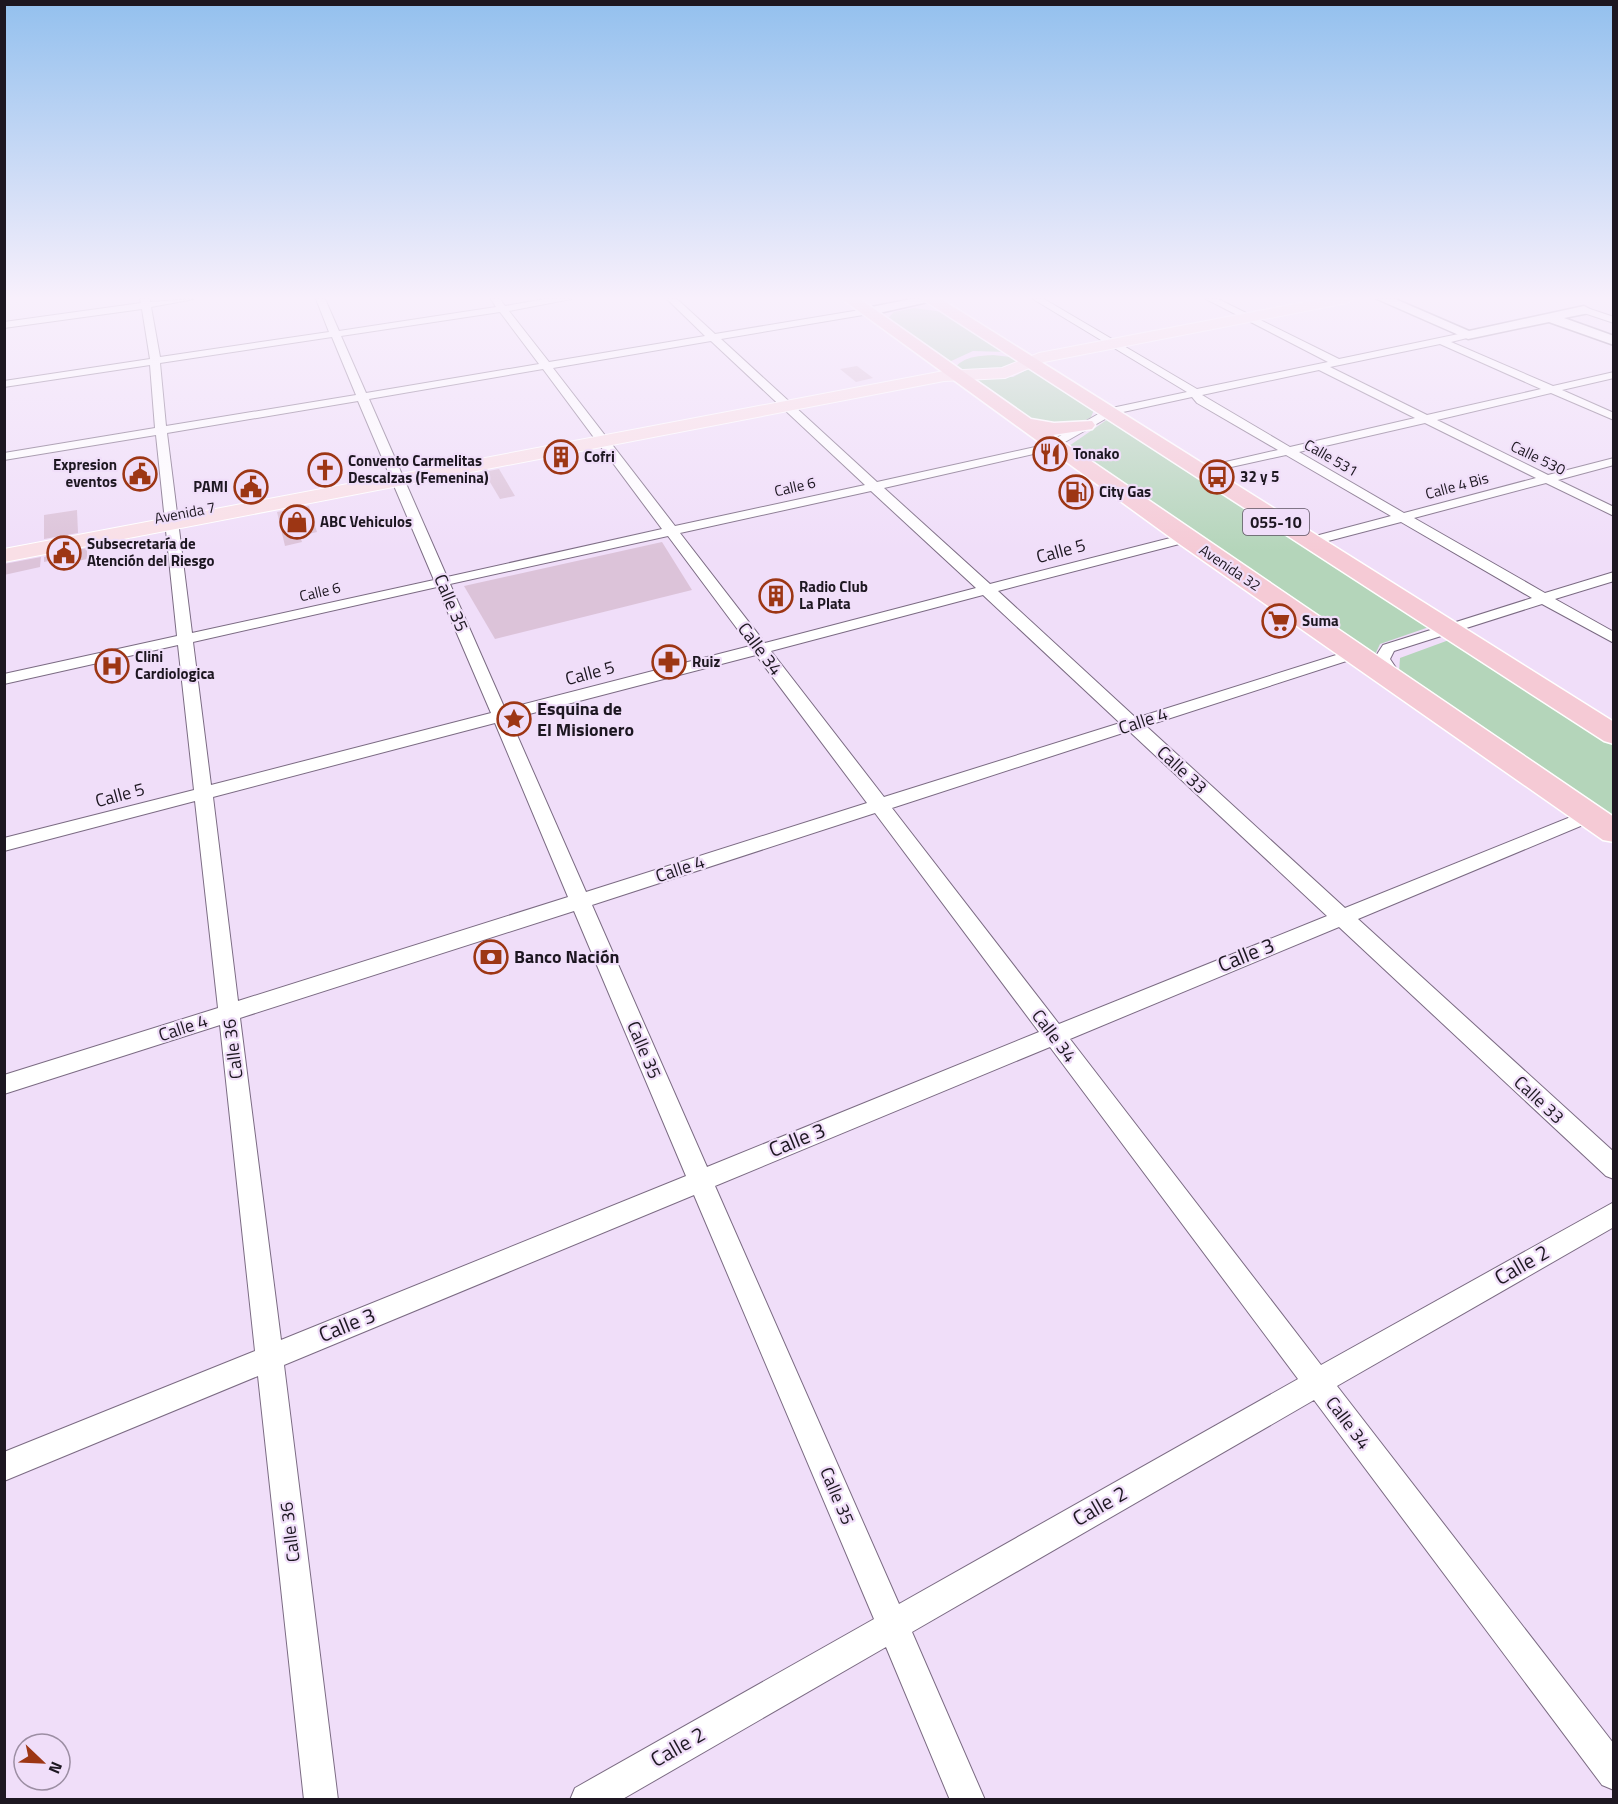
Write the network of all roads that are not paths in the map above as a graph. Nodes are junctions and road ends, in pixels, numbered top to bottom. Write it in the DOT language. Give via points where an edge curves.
graph roads {
  1 [pos="157,383"];
  2 [pos="357,383"];
  3 [pos="444,383"];
  4 [pos="558,383"];
  5 [pos="761,383"];
  6 [pos="881,383"];
  7 [pos="976,383"];
  8 [pos="1062,383"];
  9 [pos="1178,383"];
  10 [pos="1242,383"];
  11 [pos="1354,383"];
  12 [pos="1534,383"];
  13 [pos="1579,383"];
  14 [pos="1549,390"];
  15 [pos="1194,393"];
  16 [pos="362,397"];
  17 [pos="783,404"];
  18 [pos="1107,412"];
  19 [pos="1614,417"];
  20 [pos="1426,419"];
  21 [pos="1025,424"];
  22 [pos="1085,425"];
  23 [pos="161,430"];
  24 [pos="600,438"];
  25 [pos="1055,445"];
  26 [pos="1287,452"];
  27 [pos="4,457"];
  28 [pos="1614,461"];
  29 [pos="1199,472"];
  30 [pos="396,477"];
  31 [pos="1547,479"];
  32 [pos="873,486"];
  33 [pos="1614,512"];
  34 [pos="1400,518"];
  35 [pos="171,520"];
  36 [pos="671,531"];
  37 [pos="1186,538"];
  38 [pos="1309,542"];
  39 [pos="4,548"];
  40 [pos="4,556"];
  41 [pos="1614,576"];
  42 [pos="442,582"];
  43 [pos="986,590"];
  44 [pos="1544,599"];
  45 [pos="1446,629"];
  46 [pos="185,639"];
  47 [pos="1614,639"];
  48 [pos="760,649"];
  49 [pos="1357,653"];
  50 [pos="4,679"];
  51 [pos="1396,680"];
  52 [pos="500,716"];
  53 [pos="1132,724"];
  54 [pos="1614,735"];
  55 [pos="203,793"];
  56 [pos="879,805"];
  57 [pos="1590,816"];
  58 [pos="1614,832"];
  59 [pos="4,845"];
  60 [pos="580,901"];
  61 [pos="1340,916"];
  62 [pos="229,1014"];
  63 [pos="1053,1035"];
  64 [pos="4,1085"];
  65 [pos="1614,1168"];
  66 [pos="700,1180"];
  67 [pos="1614,1213"];
  68 [pos="269,1358"];
  69 [pos="1317,1383"];
  70 [pos="4,1467"];
  71 [pos="893,1625"];
  72 [pos="1614,1773"];
  73 [pos="321,1800"];
  74 [pos="587,1800"];
  75 [pos="968,1800"];
  1 -- 23 [label="street, Calle 36"];
  2 -- 16 [label="street, Calle 35"];
  3 -- 16 [label="street"];
  4 -- 24 [label="street, Calle 34"];
  5 -- 17 [label="street, Calle 33"];
  6 -- 17 [label="main road, Avenida 7"];
  7 -- 21 [label="highway, Avenida 32"];
  8 -- 18 [label="highway, 055-10"];
  9 -- 15 [label="street, Calle 531"];
  10 -- 15 [label="street, Calle 6"];
  11 -- 20 [label="street, Calle 530"];
  12 -- 14 [label="street"];
  13 -- 14 [label="street"];
  14 -- 19 [label="street"];
  14 -- 20 [label="street"];
  15 -- 18 [label="street, Calle 6"];
  15 -- 26 [label="street, Calle 531" via="1201,401"];
  16 -- 23 [label="street"];
  16 -- 30 [label="street, Calle 35"];
  17 -- 24 [label="main road, Avenida 7"];
  17 -- 32 [label="street, Calle 33"];
  18 -- 22 [label="street, Calle 6"];
  18 -- 29 [label="highway, 055-10"];
  20 -- 26 [label="street"];
  20 -- 31 [label="street, Calle 530"];
  21 -- 22 [label="highway" via="1054,429"];
  21 -- 25 [label="highway, Avenida 32"];
  22 -- 25 [label="street, Calle 6"];
  23 -- 27 [label="street"];
  23 -- 35 [label="street, Calle 36"];
  24 -- 30 [label="main road, Avenida 7"];
  24 -- 36 [label="street, Calle 34"];
  25 -- 32 [label="street, Calle 6"];
  25 -- 37 [label="highway, Avenida 32"];
  26 -- 29 [label="street"];
  26 -- 34 [label="street, Calle 531"];
  28 -- 31 [label="street, Calle 4 Bis"];
  29 -- 38 [label="highway, 055-10"];
  30 -- 35 [label="main road, Avenida 7"];
  30 -- 42 [label="street, Calle 35"];
  31 -- 33 [label="street, Calle 530"];
  31 -- 34 [label="street, Calle 4 Bis"];
  32 -- 36 [label="street, Calle 6"];
  32 -- 43 [label="street, Calle 33"];
  34 -- 38 [label="street, Calle 4 Bis"];
  34 -- 44 [label="street, Calle 531"];
  35 -- 39 [label="main road, Avenida 7"];
  35 -- 40 [label="main road, Avenida 7"];
  35 -- 46 [label="street, Calle 36"];
  36 -- 42 [label="street, Calle 6"];
  36 -- 48 [label="street, Calle 34"];
  37 -- 43 [label="street, Calle 5"];
  37 -- 49 [label="highway, Avenida 32"];
  38 -- 45 [label="highway, 055-10"];
  41 -- 44 [label="street"];
  42 -- 46 [label="street, Calle 6"];
  42 -- 52 [label="street, Calle 35"];
  43 -- 48 [label="street, Calle 5"];
  43 -- 53 [label="street, Calle 33"];
  44 -- 45 [label="street"];
  44 -- 47 [label="street, Calle 531"];
  45 -- 51 [label="street" via="1388,648 1382,659"];
  45 -- 54 [label="highway, 055-10"];
  46 -- 50 [label="street, Calle 6"];
  46 -- 55 [label="street, Calle 36"];
  48 -- 52 [label="street, Calle 5"];
  48 -- 56 [label="street, Calle 34"];
  49 -- 51 [label="highway, Avenida 32"];
  49 -- 53 [label="street, Calle 4"];
  51 -- 57 [label="highway, Avenida 32"];
  52 -- 55 [label="street, Calle 5"];
  52 -- 60 [label="street, Calle 35"];
  53 -- 56 [label="street, Calle 4"];
  53 -- 61 [label="street, Calle 33"];
  55 -- 59 [label="street, Calle 5"];
  55 -- 62 [label="street, Calle 36"];
  56 -- 60 [label="street, Calle 4"];
  56 -- 63 [label="street, Calle 34"];
  57 -- 58 [label="highway, Avenida 32"];
  57 -- 61 [label="street, Calle 3"];
  60 -- 62 [label="street, Calle 4"];
  60 -- 66 [label="street, Calle 35"];
  61 -- 63 [label="street, Calle 3"];
  61 -- 65 [label="street, Calle 33"];
  62 -- 64 [label="street, Calle 4"];
  62 -- 68 [label="street, Calle 36"];
  63 -- 66 [label="street, Calle 3"];
  63 -- 69 [label="street, Calle 34"];
  66 -- 68 [label="street, Calle 3"];
  66 -- 71 [label="street, Calle 35"];
  67 -- 69 [label="street, Calle 2"];
  68 -- 70 [label="street, Calle 3"];
  68 -- 73 [label="street, Calle 36"];
  69 -- 71 [label="street, Calle 2"];
  69 -- 72 [label="street, Calle 34"];
  71 -- 74 [label="street, Calle 2"];
  71 -- 75 [label="street, Calle 35"];
}
